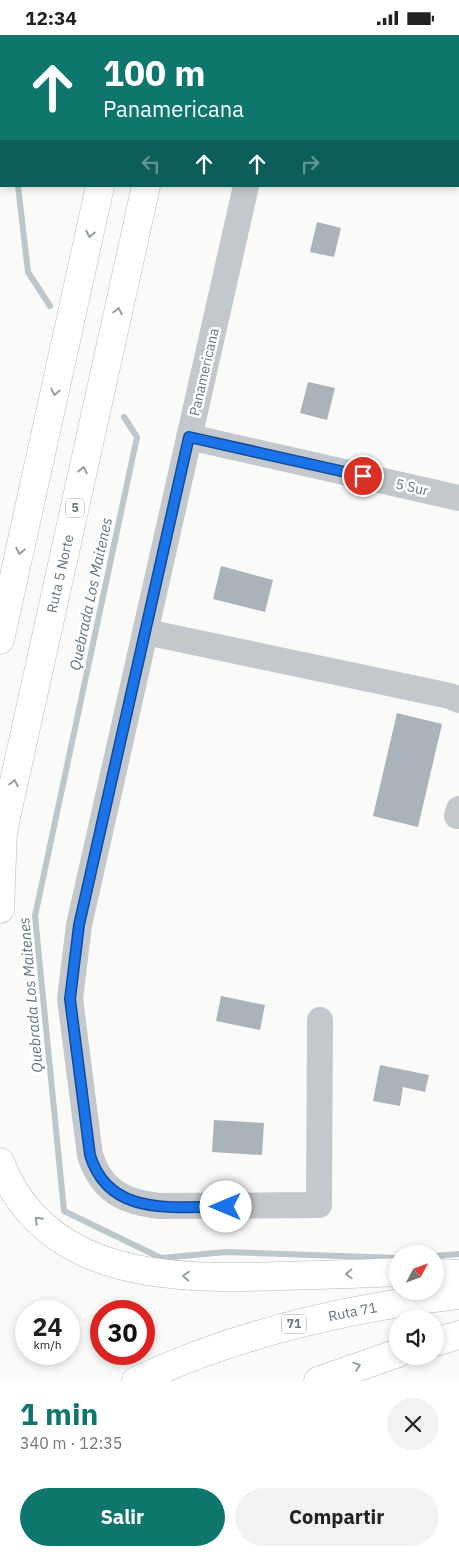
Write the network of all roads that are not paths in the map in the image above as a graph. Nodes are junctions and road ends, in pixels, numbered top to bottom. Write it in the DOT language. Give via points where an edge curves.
graph roads {
  1 [pos="100,187"];
  2 [pos="146,187"];
  3 [pos="246,187"];
  4 [pos="189,437"];
  5 [pos="459,498"];
  6 [pos="146,632"];
  7 [pos="0,640"];
  8 [pos="459,701"];
  9 [pos="2,838"];
  10 [pos="0,909"];
  11 [pos="320,1020"];
  12 [pos="0,1162"];
  13 [pos="389,1272"];
  14 [pos="444,1273"];
  15 [pos="459,1274"];
  16 [pos="459,1295"];
  17 [pos="459,1335"];
  18 [pos="444,1339"];
  19 [pos="389,1356"];
  20 [pos="136,1381"];
  21 [pos="318,1381"];
  1 -- 7 [label="main road, one-way"];
  9 -- 2 [label="main road, Ruta 5 Norte / 5, one-way"];
  3 -- 4 [label="street, Panamericana"];
  4 -- 5 [label="street, 5 Sur"];
  4 -- 6 [label="street, Panamericana"];
  6 -- 8 [label="street" via="450,696"];
  6 -- 11 [label="street, Panamericana" via="83,902 70,999 90,1155 104,1183 122,1198 159,1206 319,1205"];
  9 -- 10 [label="main road, Ruta 5 Norte"];
  13 -- 12 [label="main road, one-way" via="207,1277 169,1275 119,1266 83,1253 50,1231 21,1200"];
  14 -- 15 [label="main road"];
  16 -- 20 [label="main road, Ruta 71 / 71" via="370,1307 280,1328 202,1353"];
  17 -- 18 [label="main road"];
  21 -- 19 [label="main road, one-way"];
}
